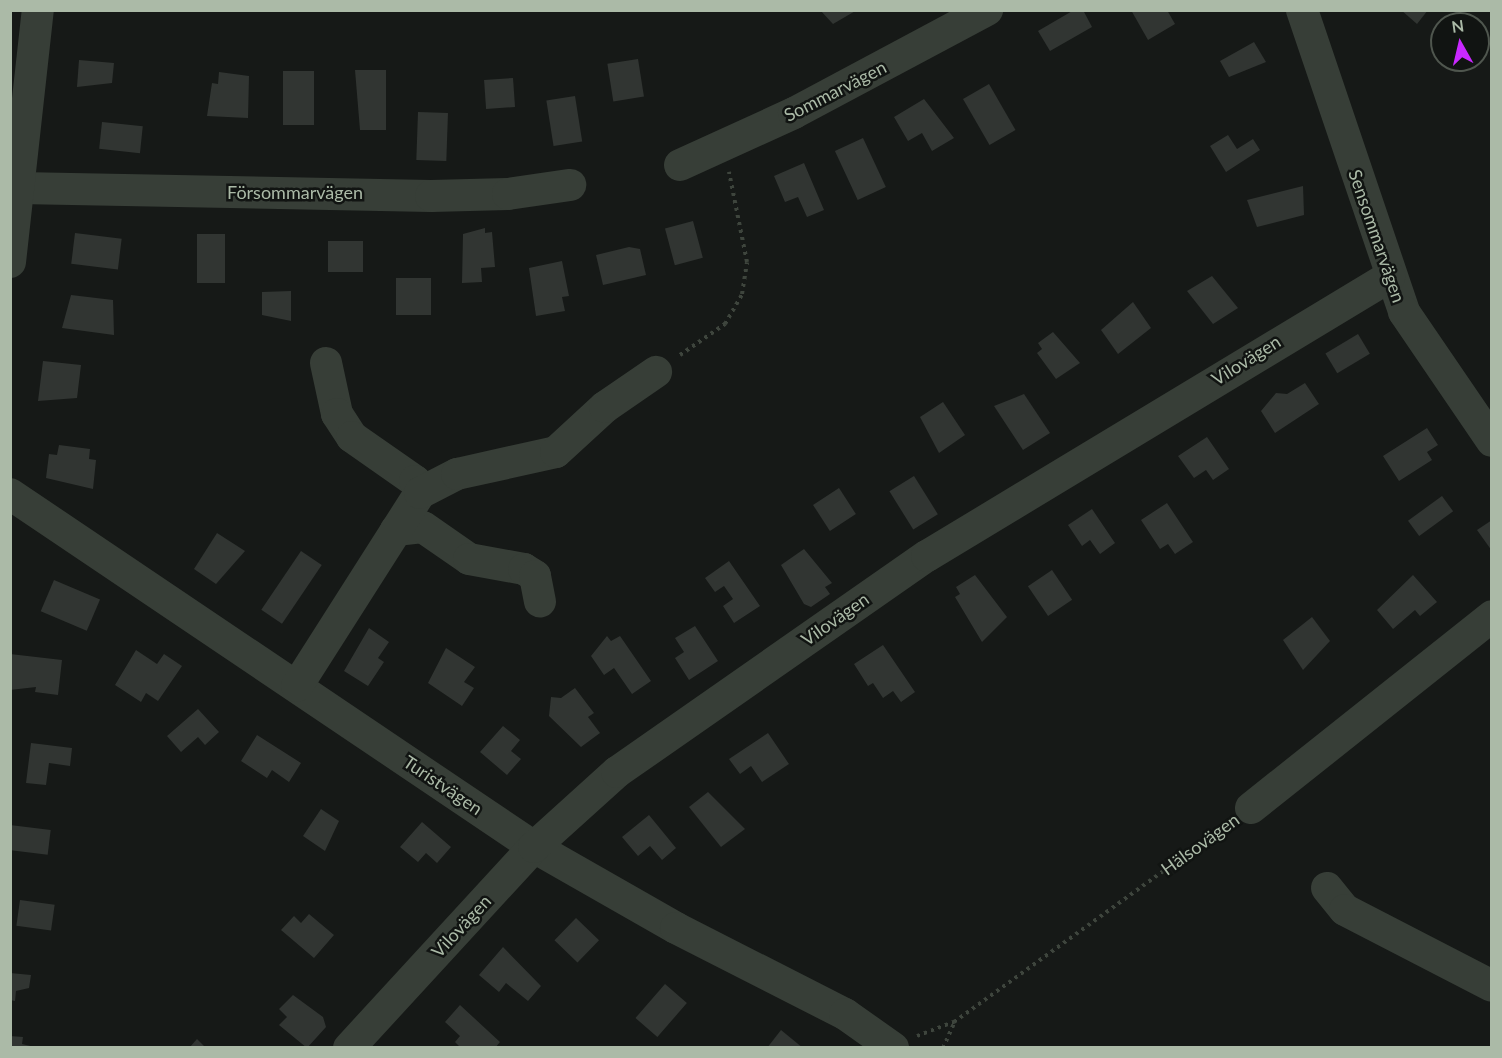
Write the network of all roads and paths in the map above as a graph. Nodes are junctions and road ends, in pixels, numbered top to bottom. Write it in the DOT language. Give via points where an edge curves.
graph roads {
  1 [pos="38,10"];
  2 [pos="987,10"];
  3 [pos="1302,10"];
  4 [pos="724,145"];
  5 [pos="680,165"];
  6 [pos="570,185"];
  7 [pos="19,188"];
  8 [pos="10,262"];
  9 [pos="1389,277"];
  10 [pos="326,363"];
  11 [pos="656,372"];
  12 [pos="1491,441"];
  13 [pos="420,493"];
  14 [pos="10,494"];
  15 [pos="396,530"];
  16 [pos="540,602"];
  17 [pos="1491,615"];
  18 [pos="297,686"];
  19 [pos="1251,808"];
  20 [pos="534,847"];
  21 [pos="1327,888"];
  22 [pos="1491,986"];
  23 [pos="954,1022"];
  24 [pos="349,1047"];
  25 [pos="892,1047"];
  26 [pos="943,1047"];
  1 -- 7 [label="street"];
  2 -- 4 [label="street, Sommarvägen"];
  3 -- 9 [label="street, Sensommarvägen"];
  4 -- 5 [label="street, Sommarvägen"];
  4 -- 11 [label="path" via="747,262 738,310"];
  6 -- 7 [label="street, Försommarvägen" via="508,194 431,196"];
  7 -- 8 [label="street"];
  9 -- 12 [label="street, Sensommarvägen" via="1430,358"];
  9 -- 20 [label="street, Vilovägen" via="927,556 617,772"];
  10 -- 13 [label="street" via="336,414 351,437 415,481"];
  11 -- 13 [label="street" via="605,406 556,452 457,474"];
  13 -- 15 [label="street"];
  14 -- 18 [label="street, Turistvägen"];
  15 -- 16 [label="street" via="423,527 469,559 524,569 535,576"];
  15 -- 18 [label="street"];
  17 -- 19 [label="street, Hälsovägen"];
  18 -- 20 [label="street, Turistvägen"];
  19 -- 23 [label="path, Hälsovägen"];
  20 -- 24 [label="street, Vilovägen"];
  20 -- 25 [label="street, Turistvägen" via="676,928 845,1014"];
  21 -- 22 [label="street" via="1345,910"];
  23 -- 25 [label="path, Hälsovägen"];
  23 -- 26 [label="path"];
}
